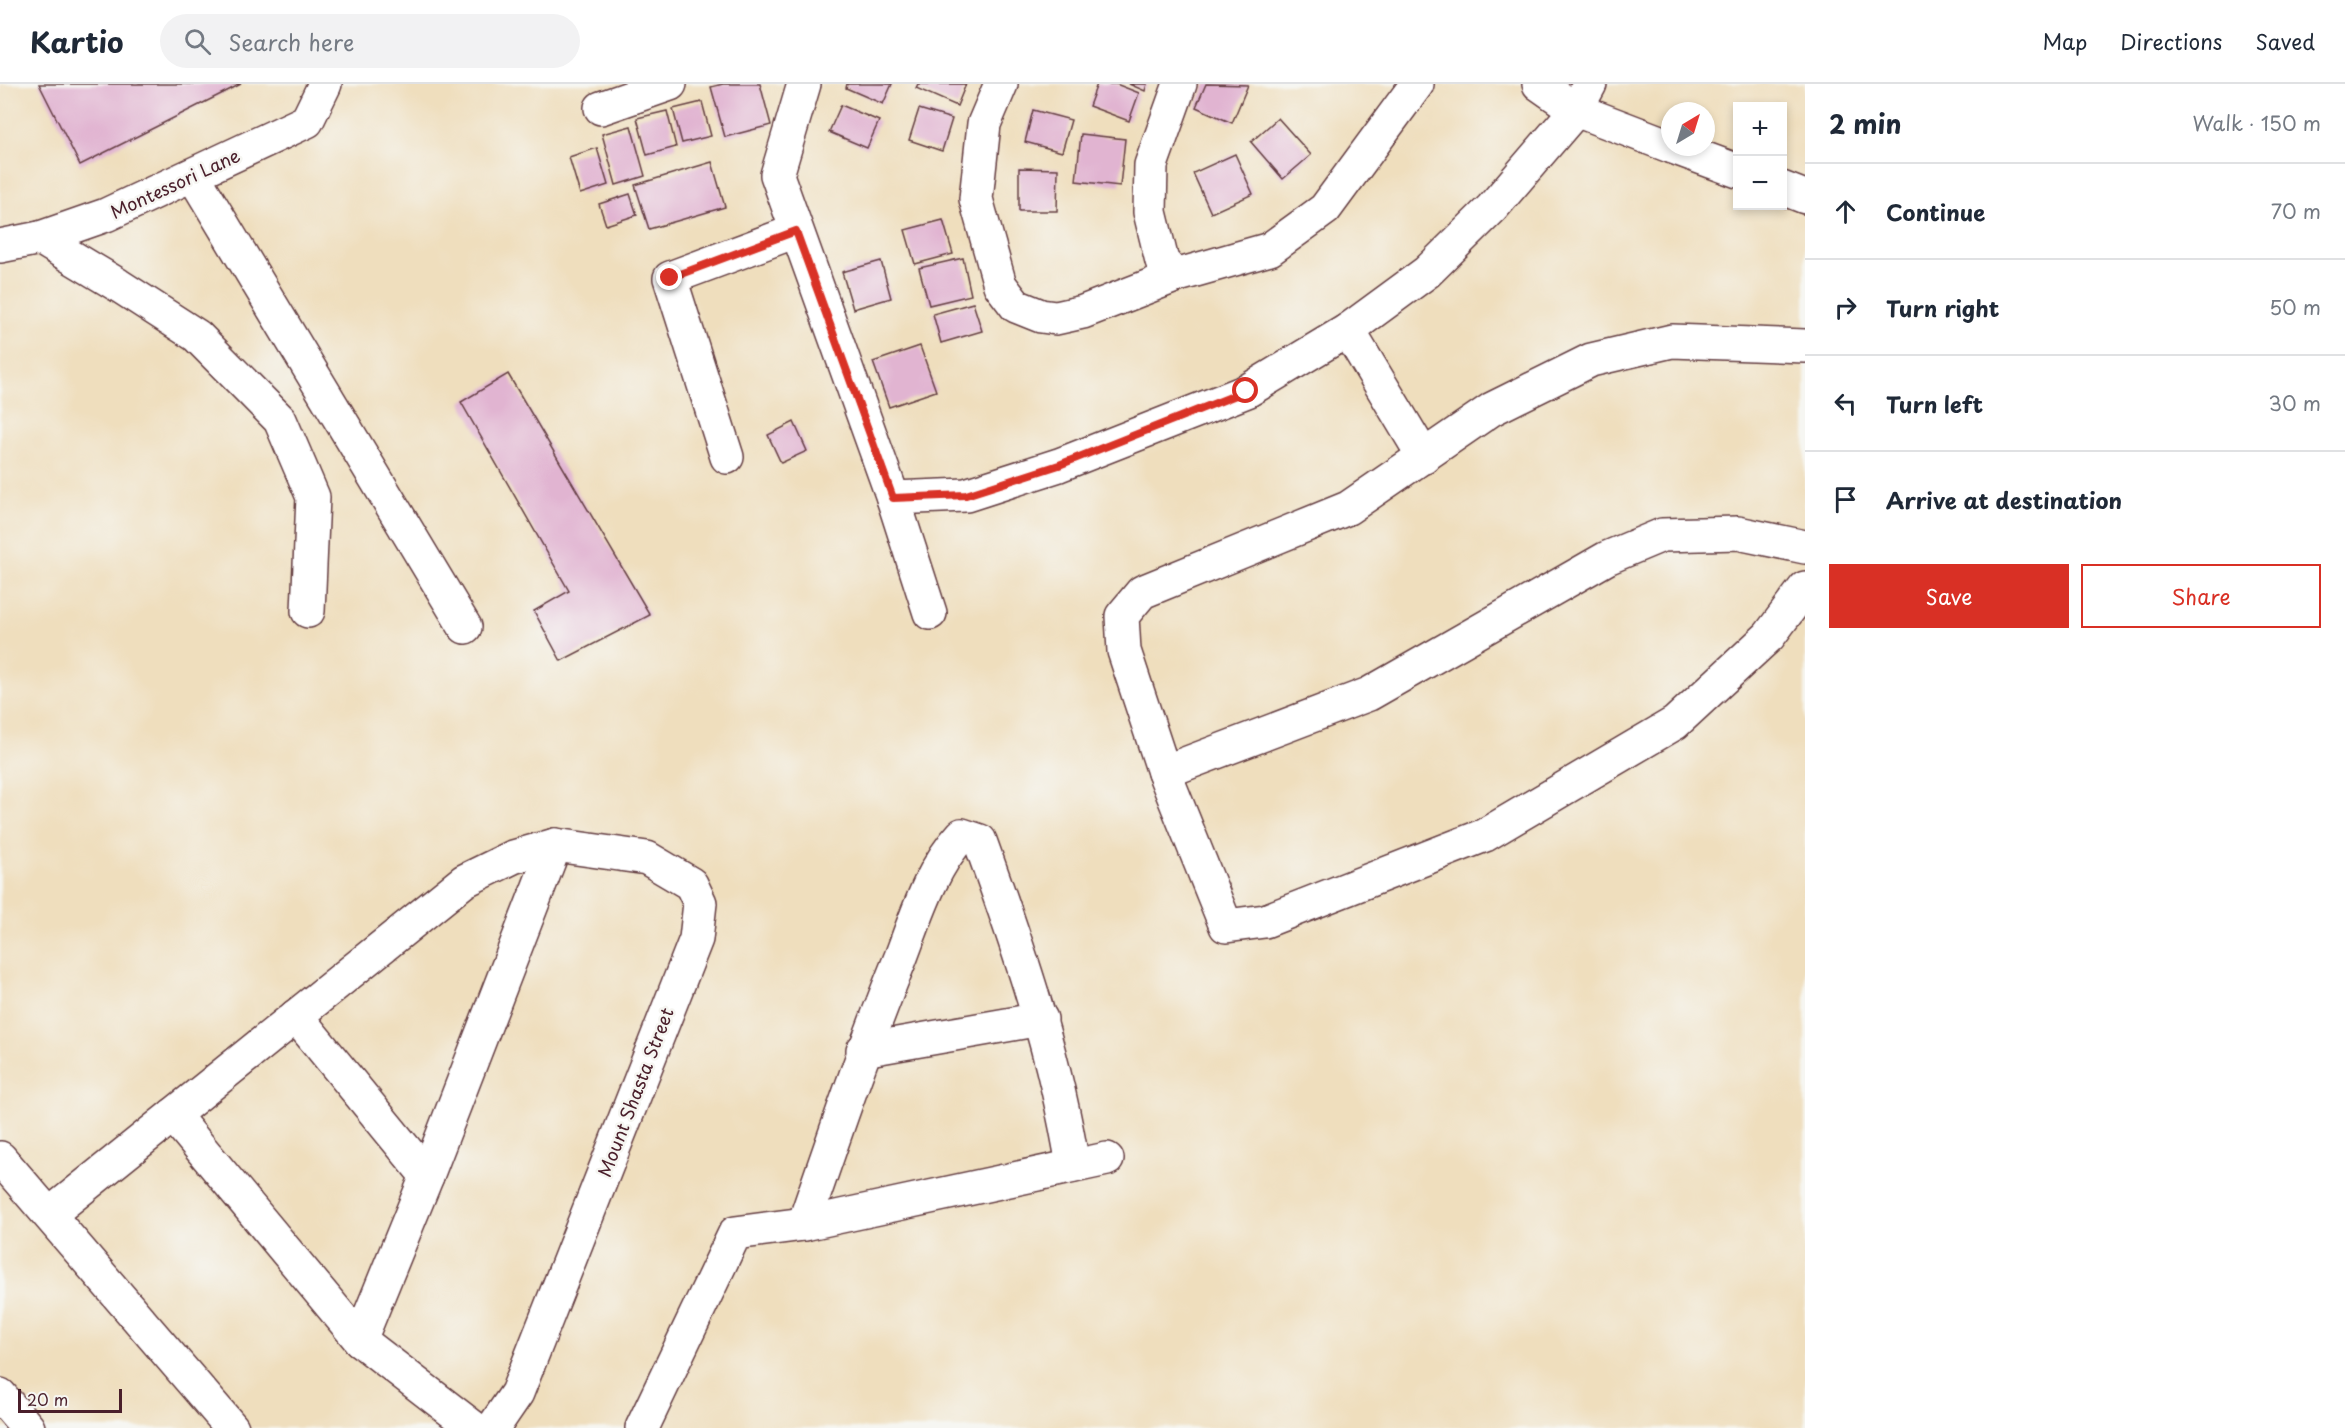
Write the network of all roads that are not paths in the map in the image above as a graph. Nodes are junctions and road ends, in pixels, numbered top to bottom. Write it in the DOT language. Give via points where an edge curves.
graph roads {
  1 [pos="325,84"];
  2 [pos="669,84"];
  3 [pos="804,84"];
  4 [pos="1001,84"];
  5 [pos="1179,84"];
  6 [pos="1417,84"];
  7 [pos="1539,84"];
  8 [pos="1583,97"];
  9 [pos="601,108"];
  10 [pos="1661,140"];
  11 [pos="1698,156"];
  12 [pos="1733,169"];
  13 [pos="193,175"];
  14 [pos="1787,190"];
  15 [pos="1805,197"];
  16 [pos="796,231"];
  17 [pos="40,238"];
  18 [pos="0,246"];
  19 [pos="1175,276"];
  20 [pos="1348,330"];
  21 [pos="1805,346"];
  22 [pos="727,457"];
  23 [pos="1424,457"];
  24 [pos="893,498"];
  25 [pos="1805,548"];
  26 [pos="1805,588"];
  27 [pos="308,611"];
  28 [pos="930,613"];
  29 [pos="465,627"];
  30 [pos="1164,772"];
  31 [pos="555,845"];
  32 [pos="296,1016"];
  33 [pos="1041,1019"];
  34 [pos="863,1050"];
  35 [pos="173,1115"];
  36 [pos="0,1158"];
  37 [pos="1107,1159"];
  38 [pos="1072,1166"];
  39 [pos="427,1176"];
  40 [pos="50,1214"];
  41 [pos="804,1224"];
  42 [pos="360,1340"];
  43 [pos="0,1395"];
  44 [pos="28,1428"];
  45 [pos="232,1428"];
  46 [pos="474,1428"];
  47 [pos="493,1428"];
  48 [pos="642,1428"];
  1 -- 13 [label="street, Montessori Lane" via="307,121"];
  2 -- 9 [label="street"];
  3 -- 16 [label="street" via="777,175"];
  4 -- 19 [label="street" via="984,124 976,199 1000,285 1016,306 1056,318 1083,312"];
  5 -- 19 [label="street" via="1151,165 1150,212 1162,261"];
  6 -- 19 [label="street" via="1325,209 1270,249"];
  7 -- 8 [label="street"];
  8 -- 10 [label="street"];
  8 -- 20 [label="street" via="1492,208 1427,272"];
  11 -- 12 [label="street"];
  13 -- 17 [label="street, Montessori Lane" via="106,215"];
  13 -- 29 [label="street"];
  14 -- 15 [label="street"];
  16 -- 22 [label="street" via="670,278"];
  16 -- 24 [label="street"];
  17 -- 18 [label="street, Montessori Lane"];
  17 -- 27 [label="street" via="197,336 280,420 313,497"];
  20 -- 23 [label="street"];
  20 -- 24 [label="street" via="1246,391 1059,465 966,495"];
  21 -- 23 [label="street" via="1672,341 1592,360 1492,409"];
  23 -- 30 [label="street" via="1348,508 1143,592 1122,616 1124,651"];
  24 -- 28 [label="street"];
  25 -- 30 [label="street" via="1738,533 1662,535 1607,558 1369,694"];
  26 -- 30 [label="street" via="1769,636 1675,723 1485,835 1265,921 1226,926"];
  31 -- 32 [label="street" via="513,857 464,881"];
  31 -- 39 [label="street"];
  31 -- 47 [label="street, Mount Shasta Street" via="647,858 691,884 700,903 699,915 696,939 517,1394"];
  32 -- 35 [label="street"];
  32 -- 39 [label="street"];
  33 -- 34 [label="street"];
  33 -- 34 [label="street" via="980,841 962,835 947,851 927,890"];
  33 -- 38 [label="street"];
  34 -- 41 [label="street"];
  35 -- 40 [label="street"];
  35 -- 42 [label="street"];
  36 -- 40 [label="street"];
  37 -- 38 [label="street"];
  38 -- 41 [label="street"];
  39 -- 42 [label="street"];
  40 -- 45 [label="street"];
  41 -- 48 [label="street" via="735,1233"];
  42 -- 46 [label="street"];
  43 -- 44 [label="street"];
}
